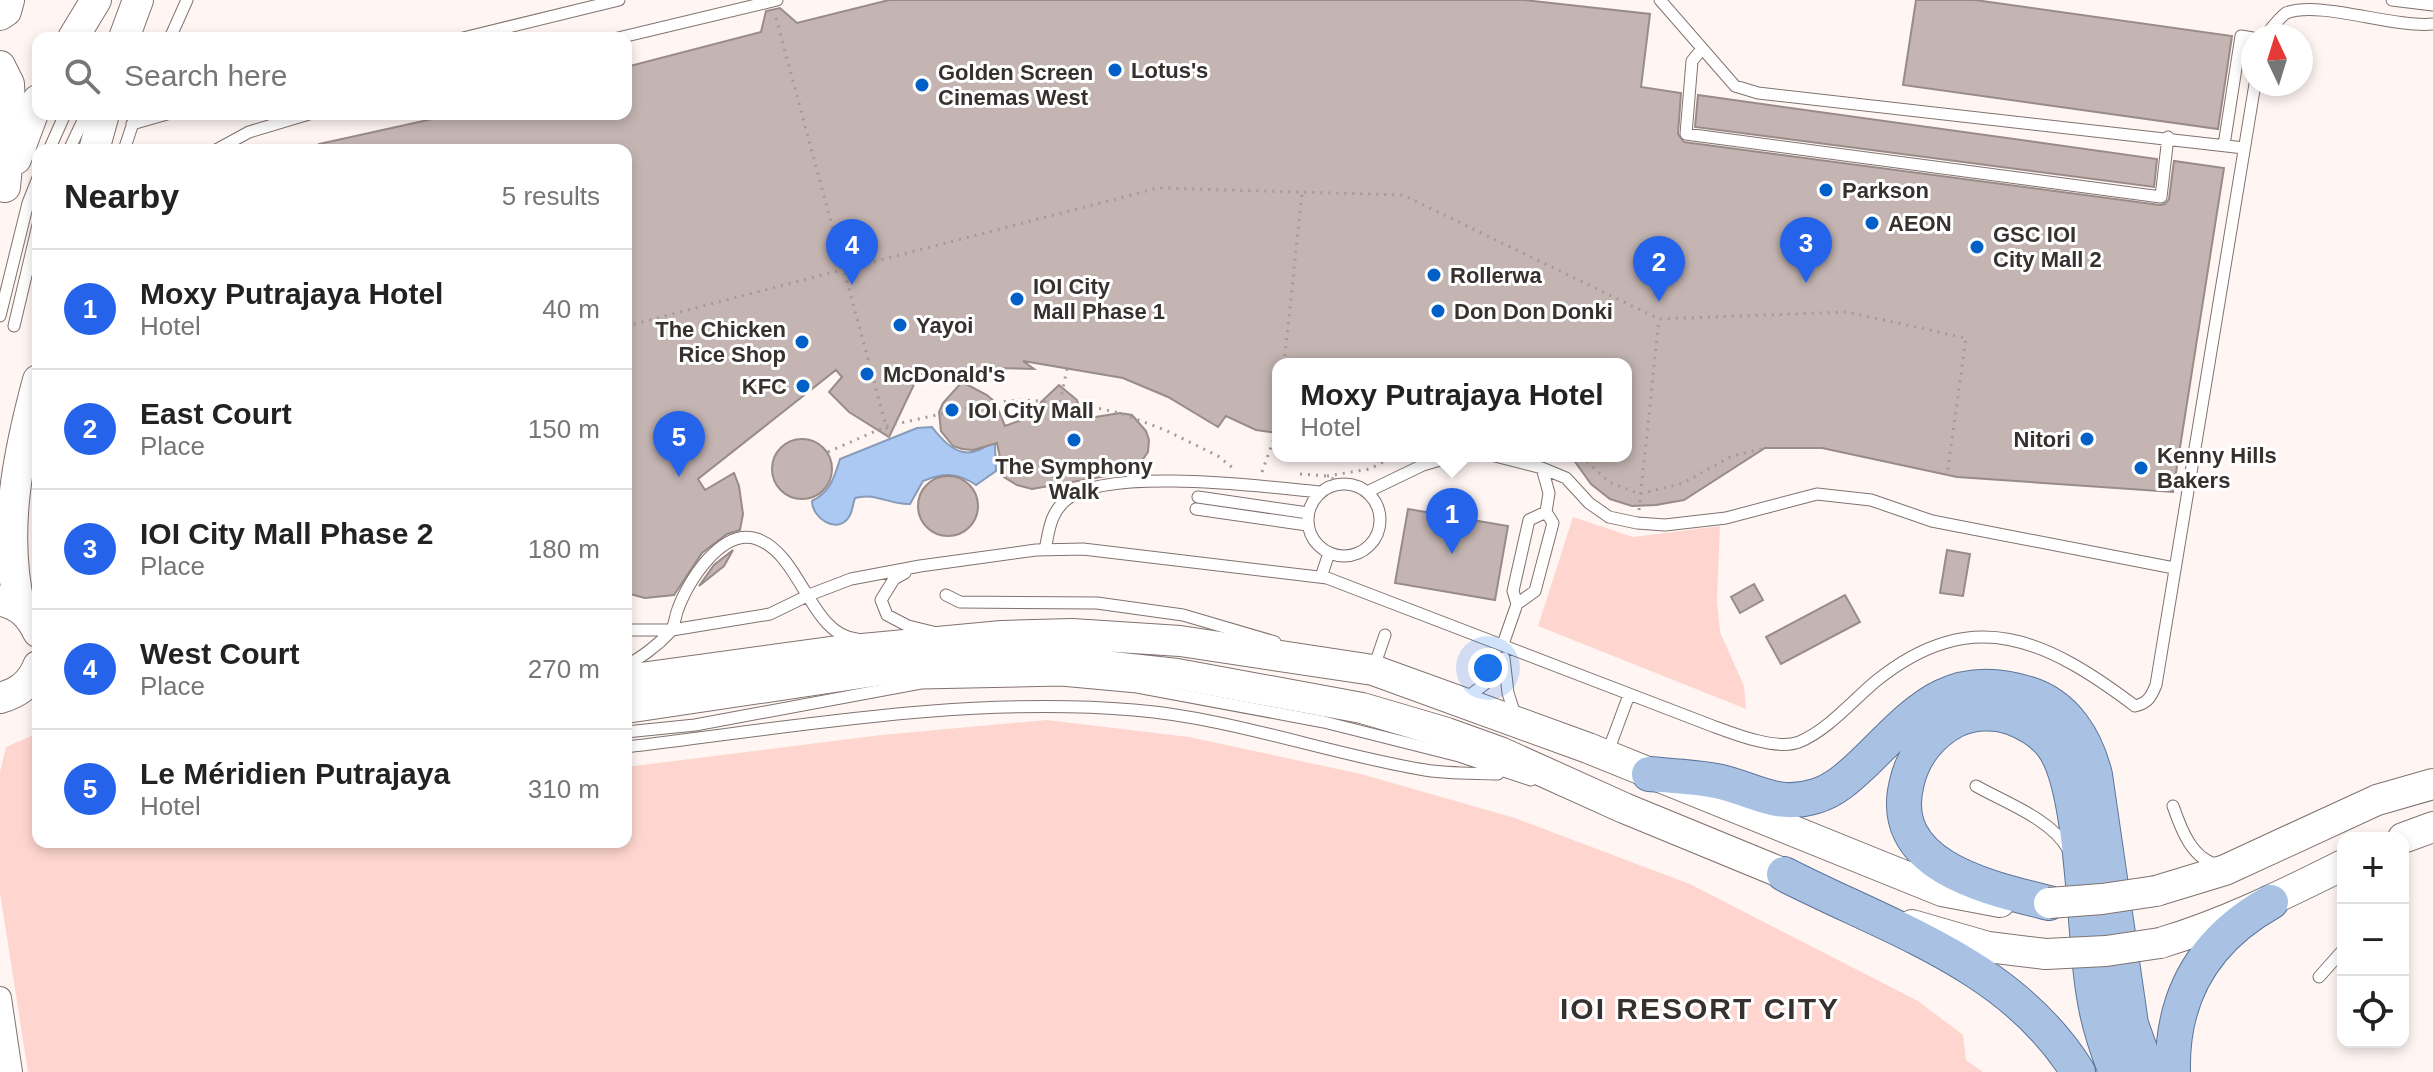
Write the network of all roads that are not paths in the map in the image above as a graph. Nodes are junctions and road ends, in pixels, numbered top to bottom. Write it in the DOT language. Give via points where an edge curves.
graph roads {
  1 [pos="9,0"];
  2 [pos="98,0"];
  3 [pos="138,0"];
  4 [pos="187,0"];
  5 [pos="619,0"];
  6 [pos="777,0"];
  7 [pos="1660,0"];
  8 [pos="2392,0"];
  9 [pos="2433,5"];
  10 [pos="0,15"];
  11 [pos="2276,24"];
  12 [pos="2433,24"];
  13 [pos="84,32"];
  14 [pos="126,32"];
  15 [pos="173,32"];
  16 [pos="488,32"];
  17 [pos="632,35"];
  18 [pos="2241,36"];
  19 [pos="1701,50"];
  20 [pos="0,66"];
  21 [pos="2253,96"];
  22 [pos="32,116"];
  23 [pos="62,120"];
  24 [pos="83,120"];
  25 [pos="102,120"];
  26 [pos="134,120"];
  27 [pos="289,120"];
  28 [pos="2168,137"];
  29 [pos="52,144"];
  30 [pos="72,144"];
  31 [pos="96,144"];
  32 [pos="126,144"];
  33 [pos="227,144"];
  34 [pos="2224,145"];
  35 [pos="2244,148"];
  36 [pos="32,193"];
  37 [pos="2,196"];
  38 [pos="32,250"];
  39 [pos="0,316"];
  40 [pos="14,326"];
  41 [pos="32,401"];
  42 [pos="32,450"];
  43 [pos="1433,462"];
  44 [pos="1518,462"];
  45 [pos="1542,468"];
  46 [pos="1320,492"];
  47 [pos="1367,492"];
  48 [pos="14,494"];
  49 [pos="1197,503"];
  50 [pos="1546,512"];
  51 [pos="1308,519"];
  52 [pos="1045,550"];
  53 [pos="1329,553"];
  54 [pos="920,566"];
  55 [pos="2174,568"];
  56 [pos="1321,577"];
  57 [pos="809,595"];
  58 [pos="946,595"];
  59 [pos="1517,604"];
  60 [pos="19,613"];
  61 [pos="632,630"];
  62 [pos="672,630"];
  63 [pos="933,632"];
  64 [pos="1385,635"];
  65 [pos="1002,636"];
  66 [pos="1503,644"];
  67 [pos="632,660"];
  68 [pos="1373,670"];
  69 [pos="632,679"];
  70 [pos="1629,695"];
  71 [pos="1462,701"];
  72 [pos="632,707"];
  73 [pos="1517,722"];
  74 [pos="632,731"];
  75 [pos="632,746"];
  76 [pos="1606,756"];
  77 [pos="1649,774"];
  78 [pos="1515,775"];
  79 [pos="2433,784"];
  80 [pos="1976,786"];
  81 [pos="2173,806"];
  82 [pos="1624,808"];
  83 [pos="2433,827"];
  84 [pos="2409,836"];
  85 [pos="2284,842"];
  86 [pos="2235,866"];
  87 [pos="2337,868"];
  88 [pos="2080,870"];
  89 [pos="1784,874"];
  90 [pos="2305,884"];
  91 [pos="2271,902"];
  92 [pos="2049,903"];
  93 [pos="2337,957"];
  94 [pos="2319,977"];
  95 [pos="0,998"];
  96 [pos="11,1072"];
  97 [pos="2078,1072"];
  98 [pos="2116,1072"];
  99 [pos="2148,1072"];
  100 [pos="2173,1072"];
  1 -- 10 [label="street"];
  2 -- 13 [label="street"];
  3 -- 14 [label="street"];
  4 -- 15 [label="lane"];
  5 -- 16 [label="lane"];
  6 -- 17 [label="lane"];
  7 -- 19 [label="lane"];
  8 -- 9 [label="lane"];
  11 -- 12 [label="lane" via="2286,14 2312,8 2414,26"];
  18 -- 34 [label="lane"];
  19 -- 28 [label="lane" via="1735,86 1758,93"];
  19 -- 28 [label="lane" via="1692,61 1686,134 2161,197"];
  20 -- 37 [label="street" via="9,84 11,126"];
  21 -- 35 [label="lane"];
  22 -- 37 [label="street"];
  23 -- 29 [label="lane"];
  24 -- 30 [label="lane"];
  25 -- 31 [label="street"];
  26 -- 32 [label="lane"];
  27 -- 33 [label="lane"];
  28 -- 34 [label="lane"];
  34 -- 35 [label="lane"];
  35 -- 55 [label="lane"];
  36 -- 39 [label="lane"];
  38 -- 40 [label="lane"];
  41 -- 48 [label="street"];
  42 -- 48 [label="lane"];
  43 -- 47 [label="lane"];
  44 -- 45 [label="lane"];
  45 -- 50 [label="lane" via="1549,493"];
  45 -- 55 [label="lane" via="1566,478 1609,517 1637,523 1726,518 1817,494 1871,500 1932,521"];
  46 -- 47 [label="lane" via="1344,484"];
  46 -- 51 [label="lane"];
  46 -- 52 [label="lane" via="1154,480 1075,493 1053,515"];
  47 -- 53 [label="lane" via="1379,511 1378,534 1362,551"];
  48 -- 60 [label="street" via="12,576"];
  49 -- 51 [label="lane"];
  50 -- 59 [label="lane" via="1529,520 1513,591"];
  50 -- 59 [label="lane" via="1553,523 1535,591"];
  51 -- 53 [label="lane" via="1319,547"];
  52 -- 54 [label="lane"];
  52 -- 56 [label="lane" via="1083,549"];
  53 -- 56 [label="lane"];
  54 -- 57 [label="lane" via="851,579"];
  54 -- 63 [label="lane" via="894,579 881,600 887,615"];
  55 -- 70 [label="lane" via="2156,685 2149,700 2135,706 2046,649 1979,637 1946,641 1908,657 1797,743 1740,736"];
  56 -- 66 [label="lane"];
  57 -- 62 [label="lane" via="770,614"];
  57 -- 62 [label="lane" via="767,543 748,536 726,542 703,563 678,607"];
  57 -- 63 [label="lane" via="835,632 853,639"];
  58 -- 68 [label="lane" via="960,602 1097,603 1183,615"];
  59 -- 66 [label="lane"];
  61 -- 62 [label="lane"];
  62 -- 67 [label="lane"];
  63 -- 65 [label="lane"];
  64 -- 68 [label="lane"];
  65 -- 68 [label="street" via="1180,641"];
  65 -- 69 [label="street" via="830,652"];
  66 -- 70 [label="lane"];
  68 -- 71 [label="street"];
  70 -- 76 [label="lane"];
  71 -- 73 [label="street"];
  71 -- 73 [label="lane" via="1485,684 1504,658"];
  72 -- 82 [label="street" via="901,667 1085,664 1177,674 1362,708 1500,752"];
  73 -- 76 [label="street"];
  74 -- 78 [label="lane" via="695,725 921,683 1061,680 1137,687 1324,722"];
  75 -- 78 [label="lane" via="850,717 987,706 1135,710 1427,770"];
  76 -- 77 [label="street"];
  77 -- 92 [label="street" via="1942,891 2006,903"];
  77 -- 99 [label="main road" via="1718,781 1765,798 1792,801 1818,796 1841,784 1921,707 1941,697 1987,686 2040,697 2076,728 2089,751 2131,1024"];
  78 -- 82 [label="lane"];
  79 -- 85 [label="street" via="2377,800"];
  80 -- 88 [label="lane" via="2053,830"];
  81 -- 86 [label="lane" via="2200,857 2215,865"];
  82 -- 89 [label="street"];
  83 -- 84 [label="street"];
  85 -- 86 [label="street"];
  85 -- 90 [label="street"];
  86 -- 92 [label="street, bridge" via="2156,891"];
  87 -- 90 [label="street"];
  88 -- 92 [label="main road" via="2067,776 2053,746 2031,726 2005,715 1980,713 1935,733 1909,772 1904,816 1911,836 1941,866 1962,877"];
  88 -- 98 [label="main road" via="2093,996"];
  89 -- 91 [label="street, bridge" via="1934,932 1988,947 2046,954 2160,943"];
  89 -- 97 [label="main road" via="1969,965 2019,1000"];
  90 -- 91 [label="street"];
  91 -- 100 [label="main road" via="2231,928 2202,961 2184,997 2172,1043"];
  93 -- 94 [label="lane"];
  95 -- 96 [label="street"];
}
